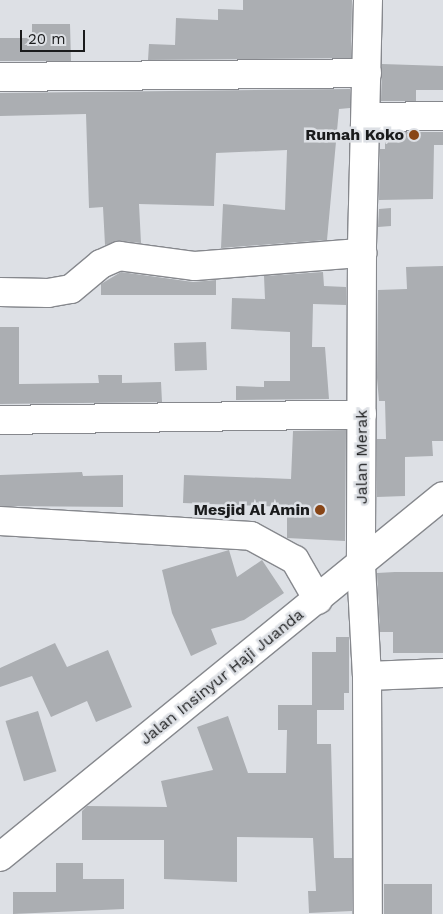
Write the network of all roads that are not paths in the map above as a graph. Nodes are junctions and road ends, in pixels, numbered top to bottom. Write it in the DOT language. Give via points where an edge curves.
graph roads {
  1 [pos="368,0"];
  2 [pos="367,73"];
  3 [pos="0,76"];
  4 [pos="443,116"];
  5 [pos="366,117"];
  6 [pos="362,254"];
  7 [pos="0,292"];
  8 [pos="362,414"];
  9 [pos="0,420"];
  10 [pos="440,502"];
  11 [pos="0,521"];
  12 [pos="361,566"];
  13 [pos="318,600"];
  14 [pos="443,673"];
  15 [pos="366,676"];
  16 [pos="0,857"];
  17 [pos="368,914"];
  1 -- 2 [label="street, Jalan Merak"];
  2 -- 3 [label="street"];
  2 -- 5 [label="street, Jalan Merak"];
  4 -- 5 [label="street"];
  5 -- 6 [label="street, Jalan Merak"];
  6 -- 7 [label="street" via="194,266 119,256 101,264 71,289 48,293"];
  6 -- 8 [label="street, Jalan Merak"];
  8 -- 9 [label="street"];
  8 -- 12 [label="street, Jalan Merak"];
  10 -- 12 [label="street, Jalan Insinyur Haji Juanda"];
  11 -- 13 [label="street" via="251,536 295,560"];
  12 -- 13 [label="street, Jalan Insinyur Haji Juanda"];
  12 -- 15 [label="street, Jalan Merak"];
  13 -- 16 [label="street, Jalan Insinyur Haji Juanda"];
  14 -- 15 [label="street"];
  15 -- 17 [label="street, Jalan Merak"];
}
